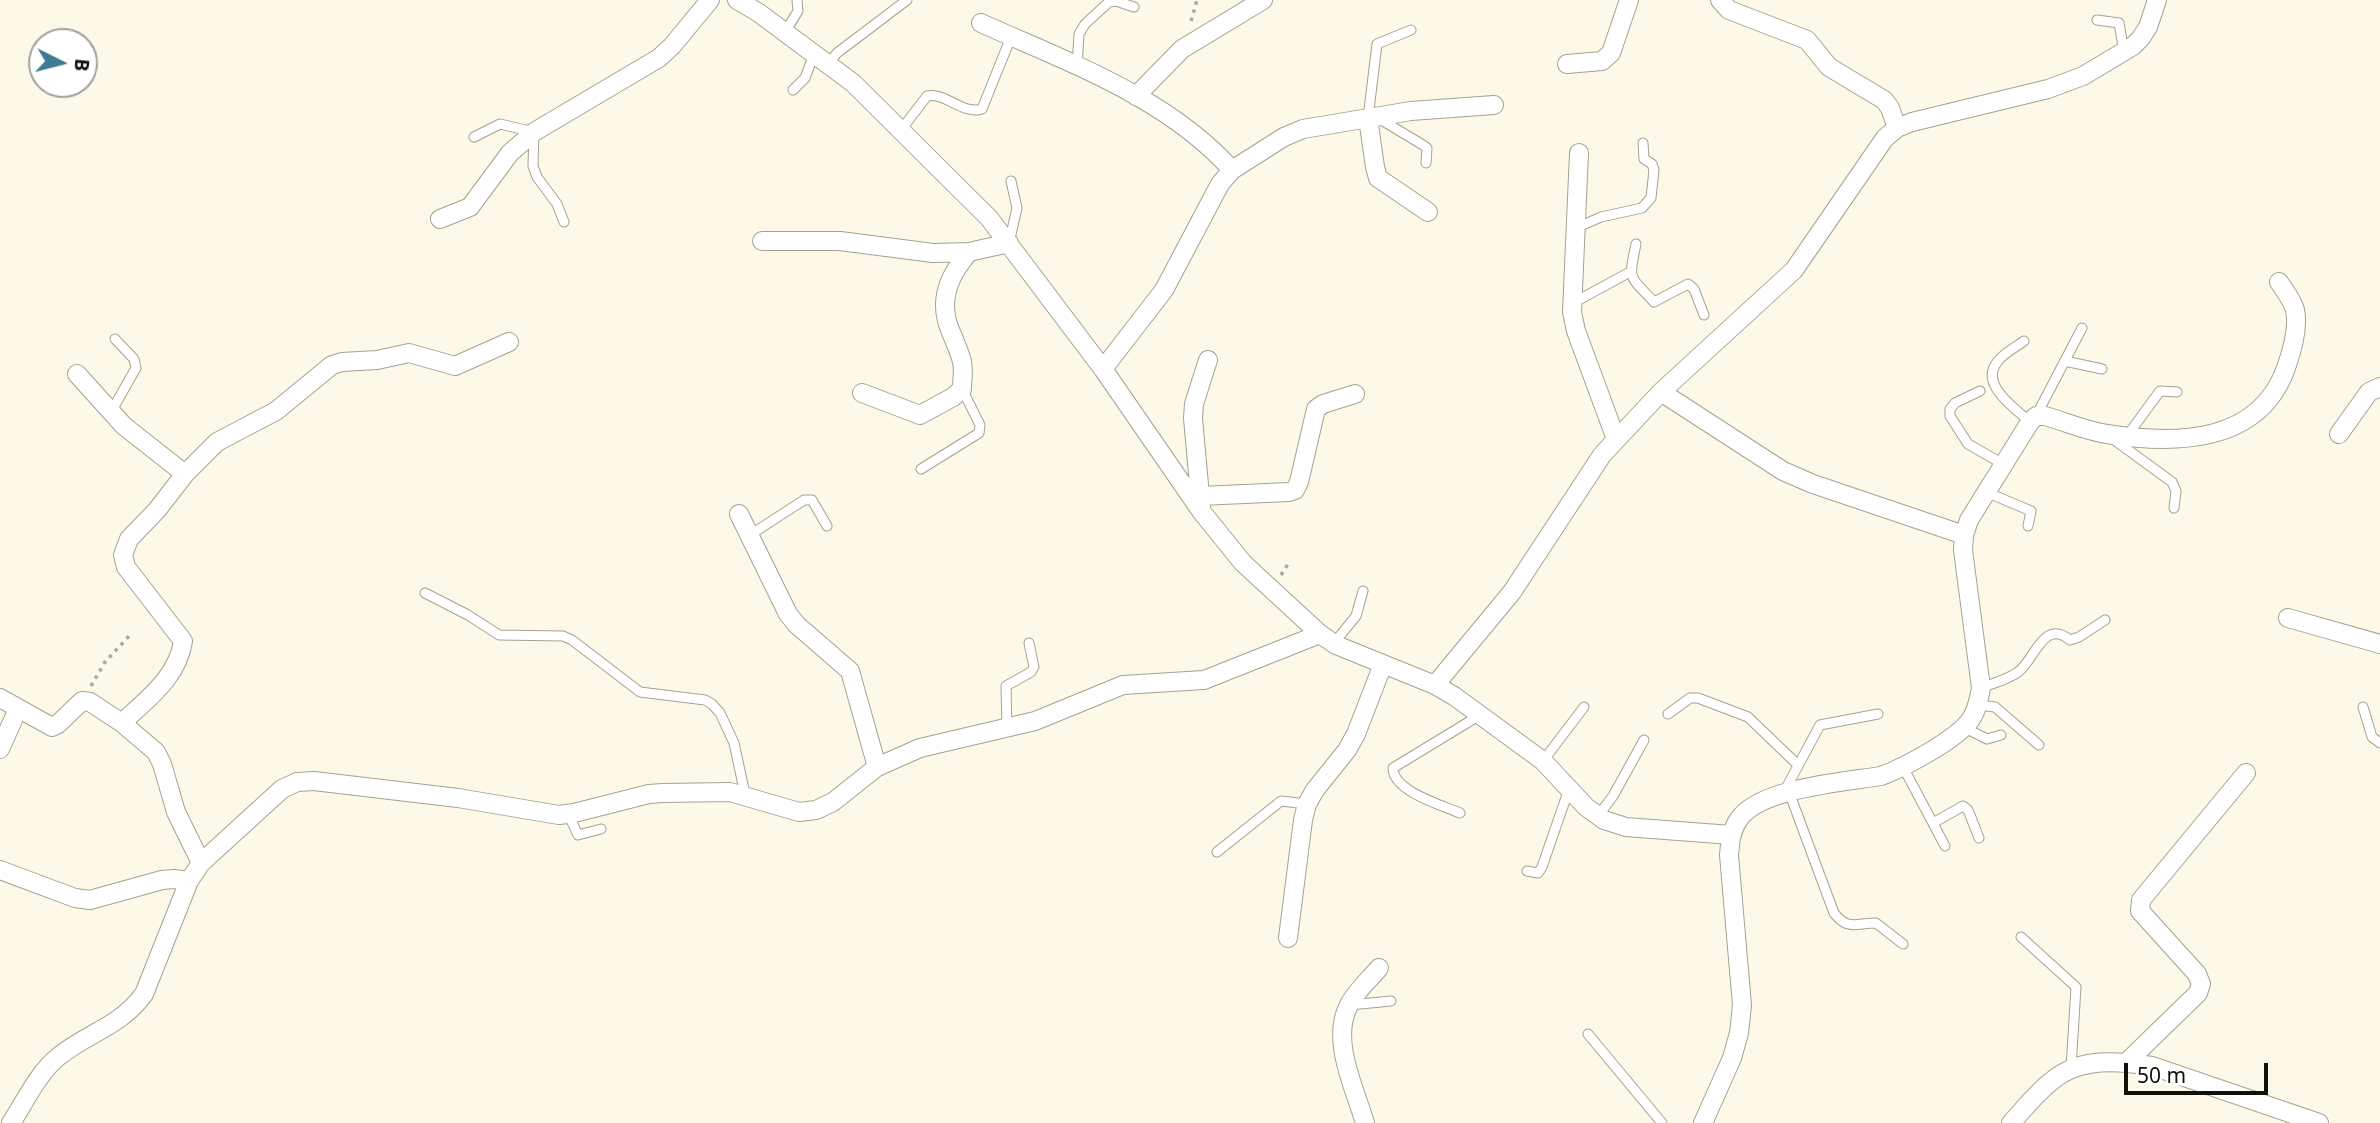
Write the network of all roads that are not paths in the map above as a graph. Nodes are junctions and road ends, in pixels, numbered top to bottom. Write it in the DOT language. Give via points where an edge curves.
graph roads {
  1 [pos="710,0"];
  2 [pos="737,0"];
  3 [pos="797,0"];
  4 [pos="907,0"];
  5 [pos="1263,0"];
  6 [pos="1629,0"];
  7 [pos="1720,0"];
  8 [pos="2157,0"];
  9 [pos="1134,7"];
  10 [pos="2097,20"];
  11 [pos="981,23"];
  12 [pos="1411,30"];
  13 [pos="785,33"];
  14 [pos="1011,37"];
  15 [pos="2124,52"];
  16 [pos="821,59"];
  17 [pos="1567,64"];
  18 [pos="1077,68"];
  19 [pos="793,90"];
  20 [pos="1136,96"];
  21 [pos="1494,105"];
  22 [pos="1372,118"];
  23 [pos="1896,128"];
  24 [pos="901,130"];
  25 [pos="534,132"];
  26 [pos="474,137"];
  27 [pos="1643,143"];
  28 [pos="1579,153"];
  29 [pos="1426,163"];
  30 [pos="1232,170"];
  31 [pos="1011,181"];
  32 [pos="1428,212"];
  33 [pos="440,219"];
  34 [pos="564,222"];
  35 [pos="1575,229"];
  36 [pos="762,241"];
  37 [pos="1009,243"];
  38 [pos="1636,244"];
  39 [pos="969,252"];
  40 [pos="1630,272"];
  41 [pos="2279,282"];
  42 [pos="1572,304"];
  43 [pos="1704,315"];
  44 [pos="2082,328"];
  45 [pos="115,339"];
  46 [pos="2024,341"];
  47 [pos="509,342"];
  48 [pos="1208,360"];
  49 [pos="2065,361"];
  50 [pos="1104,369"];
  51 [pos="2102,369"];
  52 [pos="76,374"];
  53 [pos="2380,387"];
  54 [pos="962,389"];
  55 [pos="1980,391"];
  56 [pos="1661,392"];
  57 [pos="2177,392"];
  58 [pos="862,393"];
  59 [pos="1355,394"];
  60 [pos="111,412"];
  61 [pos="2033,419"];
  62 [pos="2106,434"];
  63 [pos="2339,434"];
  64 [pos="2127,436"];
  65 [pos="1616,439"];
  66 [pos="2003,464"];
  67 [pos="921,470"];
  68 [pos="185,474"];
  69 [pos="1986,492"];
  70 [pos="1201,503"];
  71 [pos="2174,508"];
  72 [pos="739,514"];
  73 [pos="827,526"];
  74 [pos="2028,526"];
  75 [pos="750,535"];
  76 [pos="1964,535"];
  77 [pos="1363,591"];
  78 [pos="425,593"];
  79 [pos="2288,618"];
  80 [pos="2105,620"];
  81 [pos="1327,639"];
  82 [pos="1029,643"];
  83 [pos="2380,644"];
  84 [pos="1383,664"];
  85 [pos="1435,685"];
  86 [pos="1980,696"];
  87 [pos="0,698"];
  88 [pos="1584,707"];
  89 [pos="2363,707"];
  90 [pos="18,709"];
  91 [pos="1668,714"];
  92 [pos="1878,714"];
  93 [pos="1480,715"];
  94 [pos="122,723"];
  95 [pos="1963,727"];
  96 [pos="1007,728"];
  97 [pos="2001,735"];
  98 [pos="1643,740"];
  99 [pos="2380,743"];
  100 [pos="2039,745"];
  101 [pos="0,749"];
  102 [pos="1543,761"];
  103 [pos="1798,765"];
  104 [pos="877,767"];
  105 [pos="1903,767"];
  106 [pos="2246,773"];
  107 [pos="1569,789"];
  108 [pos="1786,793"];
  109 [pos="745,794"];
  110 [pos="1307,804"];
  111 [pos="1460,813"];
  112 [pos="568,814"];
  113 [pos="1598,816"];
  114 [pos="1933,823"];
  115 [pos="601,829"];
  116 [pos="1731,835"];
  117 [pos="1979,838"];
  118 [pos="1945,846"];
  119 [pos="1217,852"];
  120 [pos="201,863"];
  121 [pos="0,870"];
  122 [pos="1527,871"];
  123 [pos="189,881"];
  124 [pos="2021,937"];
  125 [pos="1288,938"];
  126 [pos="1903,944"];
  127 [pos="1379,968"];
  128 [pos="1391,1001"];
  129 [pos="1348,1005"];
  130 [pos="1588,1034"];
  131 [pos="2127,1062"];
  132 [pos="2071,1069"];
  133 [pos="11,1123"];
  134 [pos="1365,1123"];
  135 [pos="1662,1123"];
  136 [pos="1703,1123"];
  137 [pos="2011,1123"];
  138 [pos="2319,1123"];
  1 -- 25 [label="street" via="659,58"];
  2 -- 13 [label="street"];
  3 -- 13 [label="lane" via="798,11"];
  4 -- 16 [label="lane" via="837,53"];
  5 -- 20 [label="street" via="1182,48"];
  6 -- 17 [label="street" via="1611,53 1602,61"];
  7 -- 23 [label="street" via="1729,10 1807,40 1829,67 1884,100"];
  8 -- 15 [label="street" via="2148,27"];
  9 -- 18 [label="lane" via="1108,2 1085,24 1079,34"];
  10 -- 15 [label="lane" via="2119,23"];
  11 -- 14 [label="street"];
  12 -- 22 [label="lane" via="1377,44"];
  13 -- 16 [label="street"];
  14 -- 18 [label="street"];
  14 -- 24 [label="lane" via="982,109 975,111 927,96"];
  15 -- 23 [label="street" via="2066,84"];
  16 -- 19 [label="lane"];
  16 -- 24 [label="street"];
  18 -- 20 [label="street"];
  20 -- 30 [label="street" via="1207,145"];
  21 -- 22 [label="street"];
  22 -- 29 [label="lane" via="1427,148"];
  22 -- 30 [label="street" via="1294,133"];
  22 -- 32 [label="street" via="1378,178"];
  23 -- 56 [label="street" via="1794,270"];
  24 -- 37 [label="street"];
  25 -- 26 [label="lane" via="500,124"];
  25 -- 33 [label="street" via="510,153 470,207"];
  25 -- 34 [label="lane" via="533,166"];
  27 -- 35 [label="lane" via="1644,159 1654,170 1651,198 1642,208 1601,217"];
  28 -- 35 [label="street"];
  30 -- 50 [label="street" via="1220,184 1164,290"];
  31 -- 37 [label="lane" via="1017,208"];
  35 -- 42 [label="street"];
  36 -- 39 [label="street" via="840,241 933,253"];
  37 -- 39 [label="street"];
  37 -- 50 [label="street"];
  38 -- 40 [label="lane"];
  39 -- 54 [label="street" via="954,270 945,304 963,366"];
  40 -- 42 [label="lane"];
  40 -- 43 [label="lane" via="1654,302 1688,284"];
  41 -- 64 [label="street" via="2295,310 2295,335 2281,382 2267,405 2247,421 2212,434"];
  42 -- 65 [label="street" via="1576,331"];
  44 -- 49 [label="lane"];
  45 -- 60 [label="lane" via="134,359 136,368"];
  46 -- 61 [label="lane" via="1998,360 1993,379 1997,391"];
  47 -- 68 [label="street" via="455,366 409,353 332,365 276,411 217,442"];
  48 -- 70 [label="street" via="1193,418"];
  49 -- 51 [label="lane"];
  49 -- 61 [label="lane"];
  50 -- 70 [label="street"];
  52 -- 60 [label="street"];
  53 -- 63 [label="street" via="2369,392"];
  54 -- 58 [label="street" via="919,415"];
  54 -- 67 [label="lane" via="980,425 979,433"];
  55 -- 66 [label="lane" via="1955,403 1950,416 1968,444"];
  56 -- 65 [label="street"];
  56 -- 76 [label="street" via="1783,471"];
  57 -- 64 [label="lane" via="2160,391"];
  59 -- 70 [label="street" via="1316,410 1295,490"];
  60 -- 68 [label="street"];
  61 -- 62 [label="street" via="2045,416"];
  61 -- 66 [label="street"];
  62 -- 64 [label="street"];
  62 -- 71 [label="lane" via="2172,482"];
  65 -- 85 [label="street" via="1512,592"];
  66 -- 69 [label="street"];
  68 -- 94 [label="street" via="129,539 123,555 126,566 183,642 181,657 170,677"];
  69 -- 74 [label="lane" via="2031,511"];
  69 -- 76 [label="street"];
  70 -- 81 [label="street" via="1243,563"];
  72 -- 75 [label="street"];
  73 -- 75 [label="lane" via="812,500 804,500"];
  75 -- 104 [label="street" via="788,614 850,671"];
  76 -- 86 [label="street"];
  77 -- 81 [label="lane" via="1356,616"];
  78 -- 109 [label="lane" via="499,635 572,640 640,692 705,700 720,713 734,743"];
  79 -- 83 [label="street"];
  80 -- 86 [label="lane" via="2070,640 2055,633 2047,635 2020,671"];
  81 -- 84 [label="street"];
  81 -- 96 [label="street" via="1204,680 1123,685 1051,716"];
  82 -- 96 [label="lane" via="1034,667 1006,686"];
  84 -- 85 [label="street"];
  84 -- 110 [label="street" via="1356,734"];
  85 -- 93 [label="street"];
  86 -- 95 [label="street"];
  86 -- 100 [label="lane"];
  87 -- 90 [label="street"];
  88 -- 102 [label="lane"];
  89 -- 99 [label="lane" via="2372,737"];
  90 -- 94 [label="street" via="52,727 82,701 90,702"];
  90 -- 101 [label="street"];
  91 -- 103 [label="lane" via="1690,698 1698,698 1748,717"];
  92 -- 103 [label="lane" via="1820,725"];
  93 -- 102 [label="street"];
  93 -- 111 [label="lane" via="1393,768 1402,787"];
  94 -- 120 [label="street" via="156,752 176,812"];
  95 -- 97 [label="lane" via="1987,739"];
  95 -- 105 [label="street"];
  96 -- 104 [label="street" via="920,748"];
  98 -- 113 [label="lane"];
  102 -- 107 [label="street"];
  103 -- 108 [label="lane"];
  104 -- 109 [label="street" via="816,810 799,812"];
  105 -- 108 [label="street" via="1881,776"];
  105 -- 114 [label="lane"];
  106 -- 131 [label="street" via="2141,900 2140,911 2201,984 2198,993"];
  107 -- 113 [label="street"];
  107 -- 122 [label="lane" via="1542,867 1538,873"];
  108 -- 116 [label="street" via="1755,803"];
  108 -- 126 [label="lane" via="1833,913 1848,925 1876,923"];
  109 -- 112 [label="street" via="649,794"];
  110 -- 119 [label="lane" via="1281,801"];
  110 -- 125 [label="street"];
  112 -- 115 [label="lane" via="578,835"];
  112 -- 120 [label="street" via="297,782 282,789"];
  113 -- 116 [label="street" via="1626,827"];
  114 -- 117 [label="lane" via="1963,806"];
  114 -- 118 [label="lane"];
  116 -- 136 [label="street" via="1742,1005 1732,1058"];
  120 -- 123 [label="street"];
  121 -- 123 [label="street" via="90,900 162,880"];
  123 -- 133 [label="street" via="144,994 133,1009 51,1063"];
  124 -- 132 [label="lane" via="2076,987"];
  127 -- 129 [label="street"];
  128 -- 129 [label="lane"];
  129 -- 134 [label="street" via="1341,1026 1342,1046"];
  130 -- 135 [label="lane"];
  131 -- 132 [label="street" via="2094,1062"];
  131 -- 138 [label="street" via="2152,1066"];
  132 -- 137 [label="street" via="2053,1080"];
}
